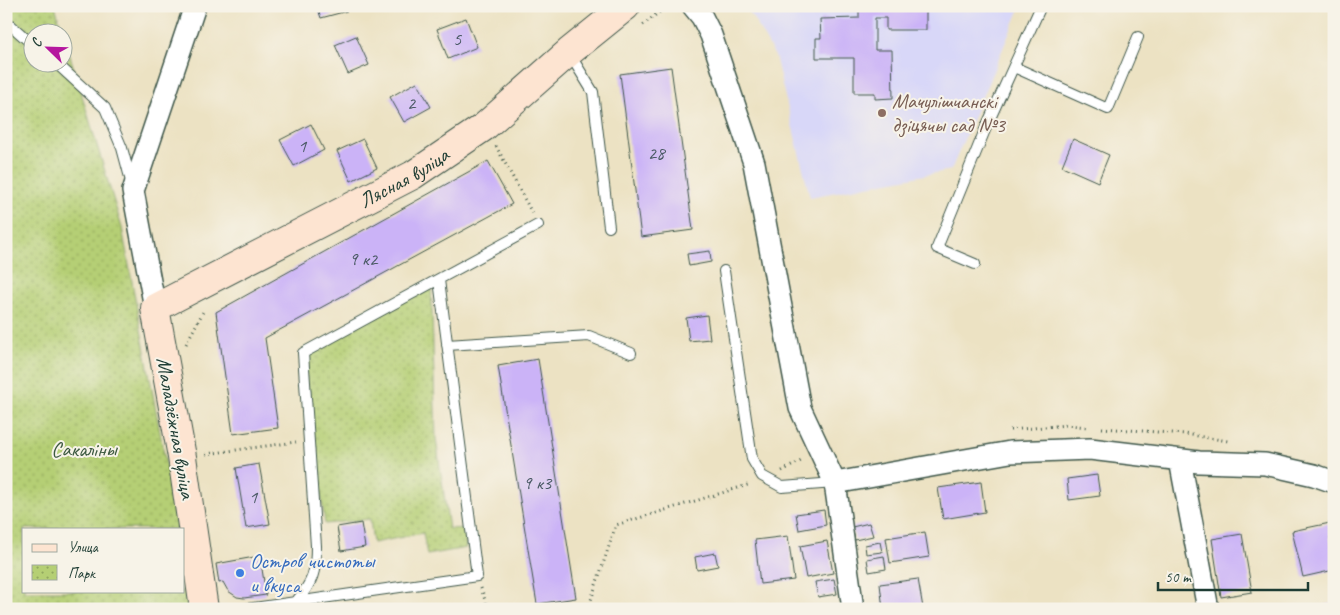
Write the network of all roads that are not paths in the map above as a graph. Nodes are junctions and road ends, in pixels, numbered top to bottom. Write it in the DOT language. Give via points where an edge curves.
graph roads {
  1 [pos="195,6"];
  2 [pos="626,6"];
  3 [pos="693,6"];
  4 [pos="1041,6"];
  5 [pos="6,20"];
  6 [pos="22,35"];
  7 [pos="1138,37"];
  8 [pos="569,52"];
  9 [pos="1014,67"];
  10 [pos="66,72"];
  11 [pos="133,190"];
  12 [pos="538,225"];
  13 [pos="609,227"];
  14 [pos="975,264"];
  15 [pos="724,271"];
  16 [pos="439,280"];
  17 [pos="155,308"];
  18 [pos="447,344"];
  19 [pos="631,353"];
  20 [pos="1180,460"];
  21 [pos="1334,482"];
  22 [pos="835,483"];
  23 [pos="296,602"];
  24 [pos="204,609"];
  25 [pos="246,609"];
  26 [pos="853,609"];
  27 [pos="1208,609"];
  1 -- 11 [label="street"];
  2 -- 8 [label="main road, Лясная вуліца"];
  3 -- 22 [label="street" via="711,35 754,163 800,408"];
  4 -- 9 [label="lane"];
  5 -- 6 [label="lane"];
  7 -- 9 [label="lane" via="1108,109"];
  8 -- 13 [label="lane" via="593,92"];
  8 -- 17 [label="main road, Лясная вуліца" via="484,127 413,175"];
  9 -- 14 [label="lane" via="937,248"];
  10 -- 11 [label="lane" via="105,108 122,148"];
  11 -- 17 [label="street"];
  12 -- 16 [label="lane"];
  15 -- 22 [label="lane" via="752,459 762,476 782,487"];
  16 -- 18 [label="lane"];
  16 -- 23 [label="lane" via="303,352 316,567 306,590"];
  17 -- 24 [label="main road, Маладзёжная вуліца" via="182,457"];
  18 -- 19 [label="lane" via="589,336"];
  18 -- 23 [label="lane" via="477,576"];
  20 -- 21 [label="street" via="1265,464"];
  20 -- 22 [label="street" via="1090,449 1010,452"];
  20 -- 27 [label="street"];
  22 -- 26 [label="street"];
  23 -- 25 [label="lane"];
}
